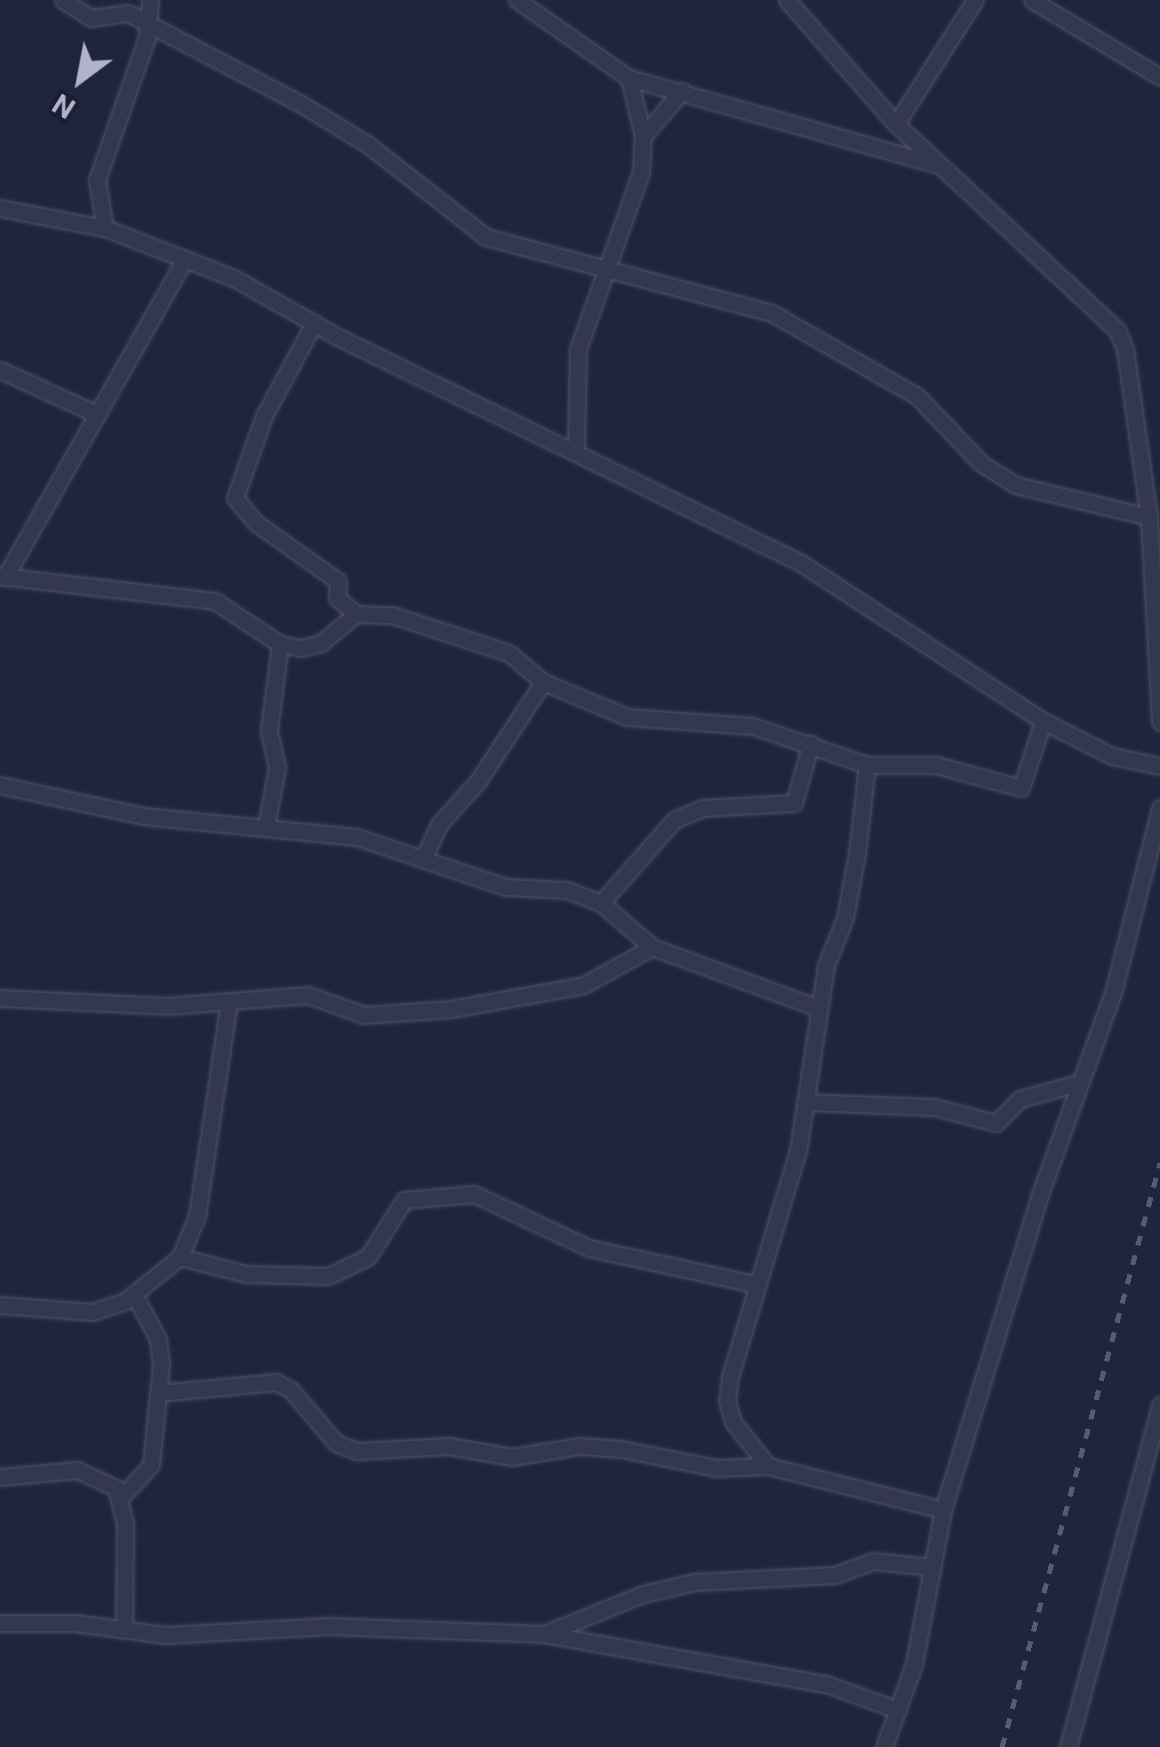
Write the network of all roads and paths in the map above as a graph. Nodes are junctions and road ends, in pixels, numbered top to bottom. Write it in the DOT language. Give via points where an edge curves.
graph roads {
  1 [pos="64,0"];
  2 [pos="150,0"];
  3 [pos="517,0"];
  4 [pos="787,0"];
  5 [pos="975,0"];
  6 [pos="1032,0"];
  7 [pos="148,22"];
  8 [pos="1160,76"];
  9 [pos="629,78"];
  10 [pos="682,91"];
  11 [pos="896,124"];
  12 [pos="643,136"];
  13 [pos="942,166"];
  14 [pos="0,208"];
  15 [pos="106,228"];
  16 [pos="184,260"];
  17 [pos="608,269"];
  18 [pos="314,323"];
  19 [pos="0,370"];
  20 [pos="96,414"];
  21 [pos="576,449"];
  22 [pos="1148,518"];
  23 [pos="2,576"];
  24 [pos="356,614"];
  25 [pos="280,644"];
  26 [pos="543,682"];
  27 [pos="1043,721"];
  28 [pos="1160,722"];
  29 [pos="811,743"];
  30 [pos="867,765"];
  31 [pos="1160,766"];
  32 [pos="0,785"];
  33 [pos="1160,808"];
  34 [pos="266,826"];
  35 [pos="423,859"];
  36 [pos="601,903"];
  37 [pos="652,947"];
  38 [pos="0,998"];
  39 [pos="229,1003"];
  40 [pos="819,1008"];
  41 [pos="1078,1084"];
  42 [pos="805,1102"];
  43 [pos="180,1258"];
  44 [pos="754,1284"];
  45 [pos="134,1294"];
  46 [pos="0,1306"];
  47 [pos="158,1393"];
  48 [pos="1160,1405"];
  49 [pos="768,1466"];
  50 [pos="0,1477"];
  51 [pos="122,1496"];
  52 [pos="943,1510"];
  53 [pos="931,1567"];
  54 [pos="0,1623"];
  55 [pos="124,1630"];
  56 [pos="544,1634"];
  57 [pos="898,1710"];
  58 [pos="884,1747"];
  59 [pos="1068,1747"];
  1 -- 7 [label="street" via="91,18 128,13"];
  2 -- 7 [label="street"];
  3 -- 9 [label="street"];
  4 -- 11 [label="street"];
  5 -- 11 [label="street"];
  6 -- 8 [label="street"];
  7 -- 15 [label="street" via="126,107 97,180"];
  7 -- 17 [label="street" via="367,144 486,237"];
  9 -- 10 [label="street"];
  9 -- 12 [label="street"];
  10 -- 12 [label="street"];
  10 -- 13 [label="street"];
  11 -- 13 [label="street"];
  12 -- 17 [label="street" via="641,172"];
  13 -- 22 [label="street" via="1116,330 1125,348"];
  14 -- 15 [label="street"];
  15 -- 16 [label="street"];
  16 -- 18 [label="street" via="234,278"];
  16 -- 20 [label="street"];
  17 -- 21 [label="street" via="578,349"];
  17 -- 22 [label="street" via="772,313 918,396 982,464 1016,485"];
  18 -- 21 [label="street"];
  18 -- 24 [label="street" via="264,416 235,498 256,523 338,581 337,598"];
  19 -- 20 [label="street"];
  20 -- 23 [label="street"];
  21 -- 27 [label="street" via="801,563"];
  22 -- 28 [label="street"];
  23 -- 25 [label="street" via="215,601"];
  24 -- 25 [label="street" via="321,644"];
  24 -- 26 [label="street" via="392,615 460,635 509,653"];
  25 -- 34 [label="street" via="269,730 278,768"];
  26 -- 29 [label="street" via="627,718 753,726"];
  26 -- 35 [label="street" via="478,781 440,823"];
  27 -- 30 [label="street" via="1021,788 936,766"];
  27 -- 31 [label="street" via="1112,756"];
  29 -- 30 [label="street"];
  29 -- 36 [label="street" via="794,803 702,808 674,820"];
  30 -- 40 [label="street" via="844,918"];
  32 -- 34 [label="street" via="144,816"];
  33 -- 41 [label="street" via="1113,993"];
  34 -- 35 [label="street" via="332,832"];
  35 -- 36 [label="street" via="506,887 566,890"];
  36 -- 37 [label="street"];
  37 -- 39 [label="street" via="584,985 451,1010 364,1015 308,995"];
  37 -- 40 [label="street"];
  38 -- 39 [label="street" via="72,1006"];
  39 -- 43 [label="street" via="198,1216"];
  40 -- 42 [label="street"];
  41 -- 42 [label="street" via="1020,1099 996,1123 934,1108"];
  41 -- 52 [label="street"];
  42 -- 44 [label="street" via="798,1151"];
  43 -- 44 [label="street" via="246,1274 328,1276 368,1256 404,1200 474,1194 589,1248"];
  43 -- 45 [label="street"];
  44 -- 49 [label="street" via="727,1401 734,1422"];
  45 -- 46 [label="street" via="92,1312"];
  45 -- 47 [label="street" via="158,1339"];
  47 -- 49 [label="street" via="276,1382 291,1390 336,1443 358,1451 449,1446 512,1457 580,1446 717,1468"];
  47 -- 51 [label="street" via="151,1465"];
  48 -- 59 [label="street"];
  49 -- 52 [label="street"];
  50 -- 51 [label="street" via="76,1470"];
  51 -- 55 [label="street"];
  52 -- 53 [label="street"];
  53 -- 56 [label="street" via="873,1561 834,1575 694,1582 643,1594"];
  53 -- 57 [label="street" via="914,1664"];
  54 -- 55 [label="street" via="74,1622"];
  55 -- 56 [label="street" via="166,1635 329,1626"];
  56 -- 57 [label="street" via="828,1684"];
  57 -- 58 [label="street"];
}
